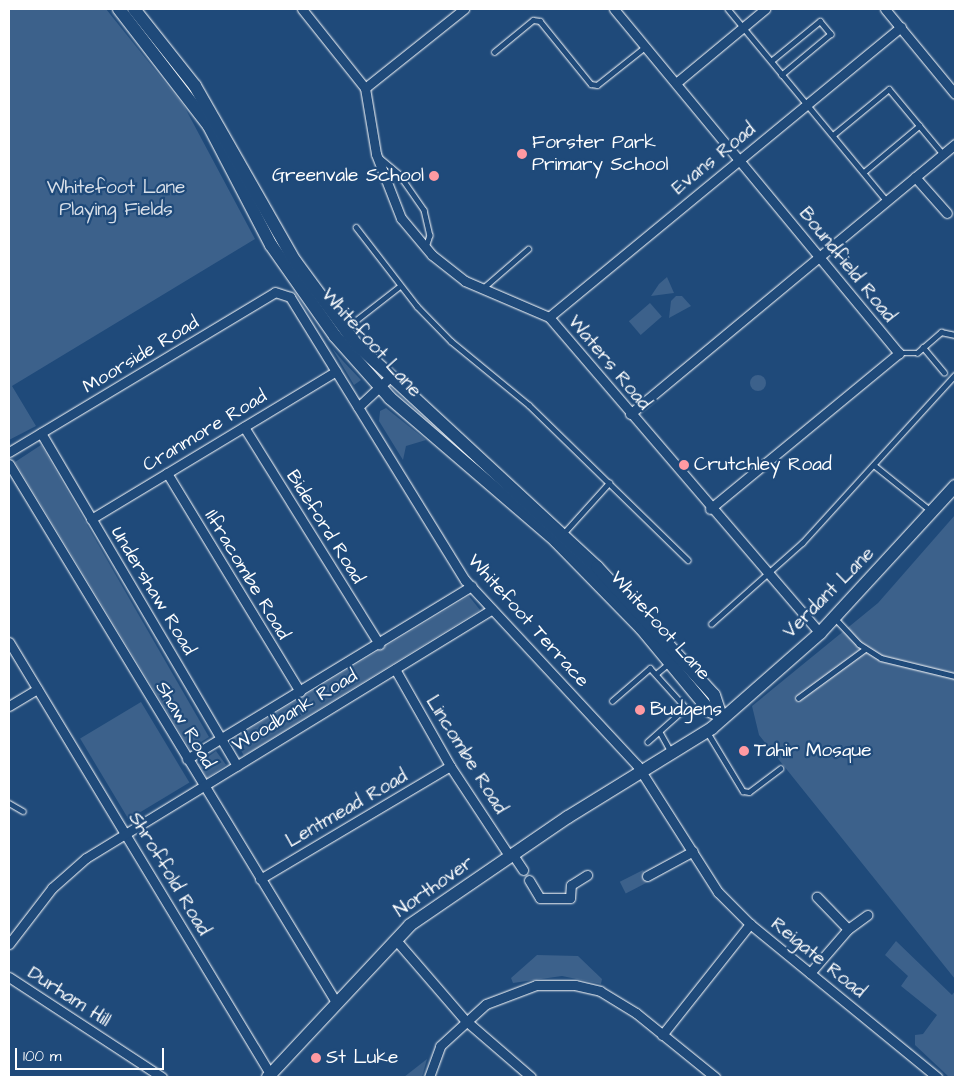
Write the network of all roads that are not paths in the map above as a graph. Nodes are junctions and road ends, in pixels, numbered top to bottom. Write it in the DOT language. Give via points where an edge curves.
graph roads {
  1 [pos="119,9"];
  2 [pos="134,9"];
  3 [pos="302,9"];
  4 [pos="464,9"];
  5 [pos="614,9"];
  6 [pos="728,9"];
  7 [pos="766,9"];
  8 [pos="885,9"];
  9 [pos="743,27"];
  10 [pos="901,27"];
  11 [pos="646,46"];
  12 [pos="494,52"];
  13 [pos="771,61"];
  14 [pos="782,75"];
  15 [pos="676,82"];
  16 [pos="365,88"];
  17 [pos="955,94"];
  18 [pos="807,104"];
  19 [pos="919,126"];
  20 [pos="833,135"];
  21 [pos="955,144"];
  22 [pos="376,154"];
  23 [pos="943,154"];
  24 [pos="739,160"];
  25 [pos="864,172"];
  26 [pos="916,177"];
  27 [pos="886,200"];
  28 [pos="947,213"];
  29 [pos="356,227"];
  30 [pos="426,247"];
  31 [pos="528,249"];
  32 [pos="819,257"];
  33 [pos="290,265"];
  34 [pos="400,286"];
  35 [pos="482,290"];
  36 [pos="290,297"];
  37 [pos="549,317"];
  38 [pos="345,330"];
  39 [pos="955,335"];
  40 [pos="924,347"];
  41 [pos="899,354"];
  42 [pos="336,371"];
  43 [pos="944,372"];
  44 [pos="955,375"];
  45 [pos="385,382"];
  46 [pos="358,407"];
  47 [pos="630,414"];
  48 [pos="244,427"];
  49 [pos="41,433"];
  50 [pos="9,452"];
  51 [pos="9,464"];
  52 [pos="874,465"];
  53 [pos="167,474"];
  54 [pos="609,483"];
  55 [pos="955,486"];
  56 [pos="710,509"];
  57 [pos="931,511"];
  58 [pos="91,519"];
  59 [pos="559,537"];
  60 [pos="688,560"];
  61 [pos="768,573"];
  62 [pos="471,586"];
  63 [pos="492,609"];
  64 [pos="835,618"];
  65 [pos="711,624"];
  66 [pos="820,633"];
  67 [pos="9,642"];
  68 [pos="379,644"];
  69 [pos="865,649"];
  70 [pos="670,662"];
  71 [pos="395,669"];
  72 [pos="656,674"];
  73 [pos="955,676"];
  74 [pos="38,689"];
  75 [pos="300,692"];
  76 [pos="798,698"];
  77 [pos="612,701"];
  78 [pos="9,706"];
  79 [pos="721,716"];
  80 [pos="660,732"];
  81 [pos="707,732"];
  82 [pos="221,739"];
  83 [pos="648,742"];
  84 [pos="669,748"];
  85 [pos="187,759"];
  86 [pos="654,763"];
  87 [pos="237,766"];
  88 [pos="450,766"];
  89 [pos="780,769"];
  90 [pos="641,771"];
  91 [pos="203,786"];
  92 [pos="9,803"];
  93 [pos="22,811"];
  94 [pos="125,833"];
  95 [pos="693,851"];
  96 [pos="512,856"];
  97 [pos="523,870"];
  98 [pos="587,875"];
  99 [pos="647,876"];
  100 [pos="260,878"];
  101 [pos="529,880"];
  102 [pos="818,897"];
  103 [pos="867,915"];
  104 [pos="750,924"];
  105 [pos="848,929"];
  106 [pos="395,939"];
  107 [pos="9,944"];
  108 [pos="810,973"];
  109 [pos="9,977"];
  110 [pos="336,1002"];
  111 [pos="465,1020"];
  112 [pos="662,1035"];
  113 [pos="270,1076"];
  114 [pos="162,1077"];
  115 [pos="429,1077"];
  116 [pos="532,1077"];
  117 [pos="715,1077"];
  118 [pos="937,1077"];
  1 -- 33 [label="street, Whitefoot Lane" via="209,126"];
  2 -- 33 [label="street, Whitefoot Lane" via="218,121"];
  3 -- 16 [label="street, Waters Road"];
  4 -- 16 [label="street"];
  5 -- 11 [label="street, Boundfield Road"];
  6 -- 9 [label="lane"];
  7 -- 9 [label="street"];
  8 -- 10 [label="street"];
  9 -- 13 [label="lane"];
  9 -- 15 [label="street"];
  10 -- 17 [label="street"];
  10 -- 18 [label="street, Evans Road"];
  11 -- 12 [label="lane" via="597,85 591,84 540,21 533,20"];
  11 -- 15 [label="street, Boundfield Road"];
  13 -- 14 [label="lane"];
  13 -- 14 [label="lane" via="820,21 831,34"];
  14 -- 18 [label="lane"];
  15 -- 24 [label="street, Boundfield Road"];
  16 -- 22 [label="street, Waters Road"];
  18 -- 20 [label="lane"];
  18 -- 24 [label="street, Evans Road"];
  19 -- 20 [label="lane" via="890,89"];
  19 -- 23 [label="lane"];
  19 -- 25 [label="lane"];
  20 -- 25 [label="lane"];
  21 -- 23 [label="street"];
  22 -- 30 [label="street, Waters Road" via="401,218"];
  22 -- 30 [label="lane" via="399,174 424,210 430,235"];
  23 -- 26 [label="street"];
  24 -- 32 [label="street, Boundfield Road"];
  24 -- 37 [label="street, Evans Road"];
  25 -- 27 [label="lane"];
  26 -- 27 [label="street"];
  26 -- 28 [label="street"];
  27 -- 32 [label="street"];
  29 -- 34 [label="lane"];
  30 -- 35 [label="street, Waters Road"];
  31 -- 35 [label="lane"];
  32 -- 41 [label="street, Boundfield Road"];
  32 -- 47 [label="street"];
  33 -- 38 [label="street, Whitefoot Lane"];
  33 -- 45 [label="street, Whitefoot Lane"];
  34 -- 38 [label="lane"];
  34 -- 54 [label="lane" via="451,341 529,405"];
  35 -- 37 [label="street, Waters Road"];
  36 -- 42 [label="street, Whitefoot Terrace"];
  36 -- 49 [label="street, Moorside Road" via="275,292"];
  37 -- 47 [label="street, Waters Road"];
  38 -- 45 [label="street, Whitefoot Lane"];
  39 -- 40 [label="lane" via="941,332"];
  40 -- 41 [label="lane" via="917,353"];
  40 -- 43 [label="lane"];
  41 -- 56 [label="street"];
  42 -- 46 [label="street, Whitefoot Terrace"];
  42 -- 48 [label="street, Cranmore Road"];
  44 -- 52 [label="lane"];
  45 -- 46 [label="street"];
  45 -- 59 [label="street, Whitefoot Lane"];
  46 -- 62 [label="street, Whitefoot Terrace"];
  47 -- 56 [label="street, Waters Road"];
  48 -- 53 [label="street, Cranmore Road"];
  48 -- 68 [label="street, Bideford Road"];
  49 -- 50 [label="street, Moorside Road"];
  49 -- 58 [label="street, Undershaw Road"];
  51 -- 85 [label="street, Shaw Road"];
  52 -- 57 [label="lane"];
  52 -- 61 [label="lane"];
  53 -- 58 [label="street, Cranmore Road"];
  53 -- 75 [label="street, Ilfracombe Road"];
  54 -- 59 [label="lane"];
  54 -- 60 [label="lane"];
  55 -- 57 [label="street, Verdant Lane"];
  56 -- 61 [label="street, Waters Road"];
  57 -- 64 [label="street, Verdant Lane"];
  58 -- 82 [label="street, Undershaw Road"];
  59 -- 70 [label="street, Whitefoot Lane"];
  59 -- 79 [label="street, Whitefoot Lane" via="678,653 720,703"];
  61 -- 65 [label="lane"];
  61 -- 66 [label="street, Waters Road"];
  62 -- 63 [label="street, Whitefoot Terrace"];
  62 -- 68 [label="street, Woodbank Road"];
  63 -- 71 [label="street, Woodbank Road"];
  63 -- 90 [label="street, Whitefoot Terrace"];
  64 -- 66 [label="street, Verdant Lane"];
  64 -- 69 [label="lane"];
  66 -- 79 [label="street, Verdant Lane"];
  67 -- 74 [label="street, Shroffold Road"];
  68 -- 75 [label="street, Woodbank Road"];
  69 -- 73 [label="lane" via="889,661"];
  69 -- 76 [label="lane"];
  70 -- 72 [label="lane"];
  70 -- 79 [label="street, Whitefoot Lane" via="710,711"];
  71 -- 87 [label="street, Woodbank Road"];
  71 -- 88 [label="street, Lincombe Road"];
  72 -- 77 [label="lane" via="650,668"];
  72 -- 80 [label="lane" via="686,708"];
  74 -- 78 [label="street"];
  74 -- 94 [label="street, Shroffold Road"];
  75 -- 82 [label="street, Woodbank Road"];
  79 -- 81 [label="street, Northover"];
  79 -- 84 [label="street, Northover"];
  80 -- 83 [label="lane"];
  80 -- 84 [label="lane"];
  81 -- 86 [label="street, Northover"];
  81 -- 89 [label="lane" via="743,791 749,792"];
  82 -- 85 [label="street, Woodbank Road"];
  82 -- 87 [label="street, Undershaw Road"];
  84 -- 86 [label="street, Northover"];
  85 -- 91 [label="street, Shaw Road"];
  86 -- 90 [label="street, Northover"];
  87 -- 91 [label="street, Woodbank Road"];
  88 -- 96 [label="street, Lincombe Road"];
  88 -- 100 [label="street, Lentmead Road"];
  90 -- 95 [label="street, Reigate Road"];
  90 -- 96 [label="street, Northover"];
  91 -- 94 [label="street, Woodbank Road"];
  91 -- 100 [label="street, Shaw Road"];
  92 -- 93 [label="lane"];
  94 -- 107 [label="street, Woodbank Road" via="86,858 52,888"];
  94 -- 113 [label="street, Shroffold Road"];
  95 -- 99 [label="street"];
  95 -- 104 [label="street, Reigate Road" via="718,892"];
  96 -- 97 [label="street, Lincombe Road"];
  96 -- 106 [label="street, Northover"];
  98 -- 101 [label="street" via="571,885 570,898 540,898"];
  100 -- 110 [label="street, Shaw Road"];
  102 -- 105 [label="street"];
  103 -- 105 [label="street"];
  104 -- 108 [label="street, Reigate Road"];
  104 -- 112 [label="street"];
  105 -- 108 [label="street"];
  106 -- 110 [label="street, Northover"];
  106 -- 111 [label="street"];
  108 -- 118 [label="street, Reigate Road"];
  109 -- 114 [label="street, Durham Hill"];
  110 -- 113 [label="street, Northover"];
  111 -- 112 [label="street" via="512,991 536,985 575,985 600,991"];
  111 -- 115 [label="street" via="440,1046"];
  111 -- 116 [label="street"];
  112 -- 117 [label="street"];
}
